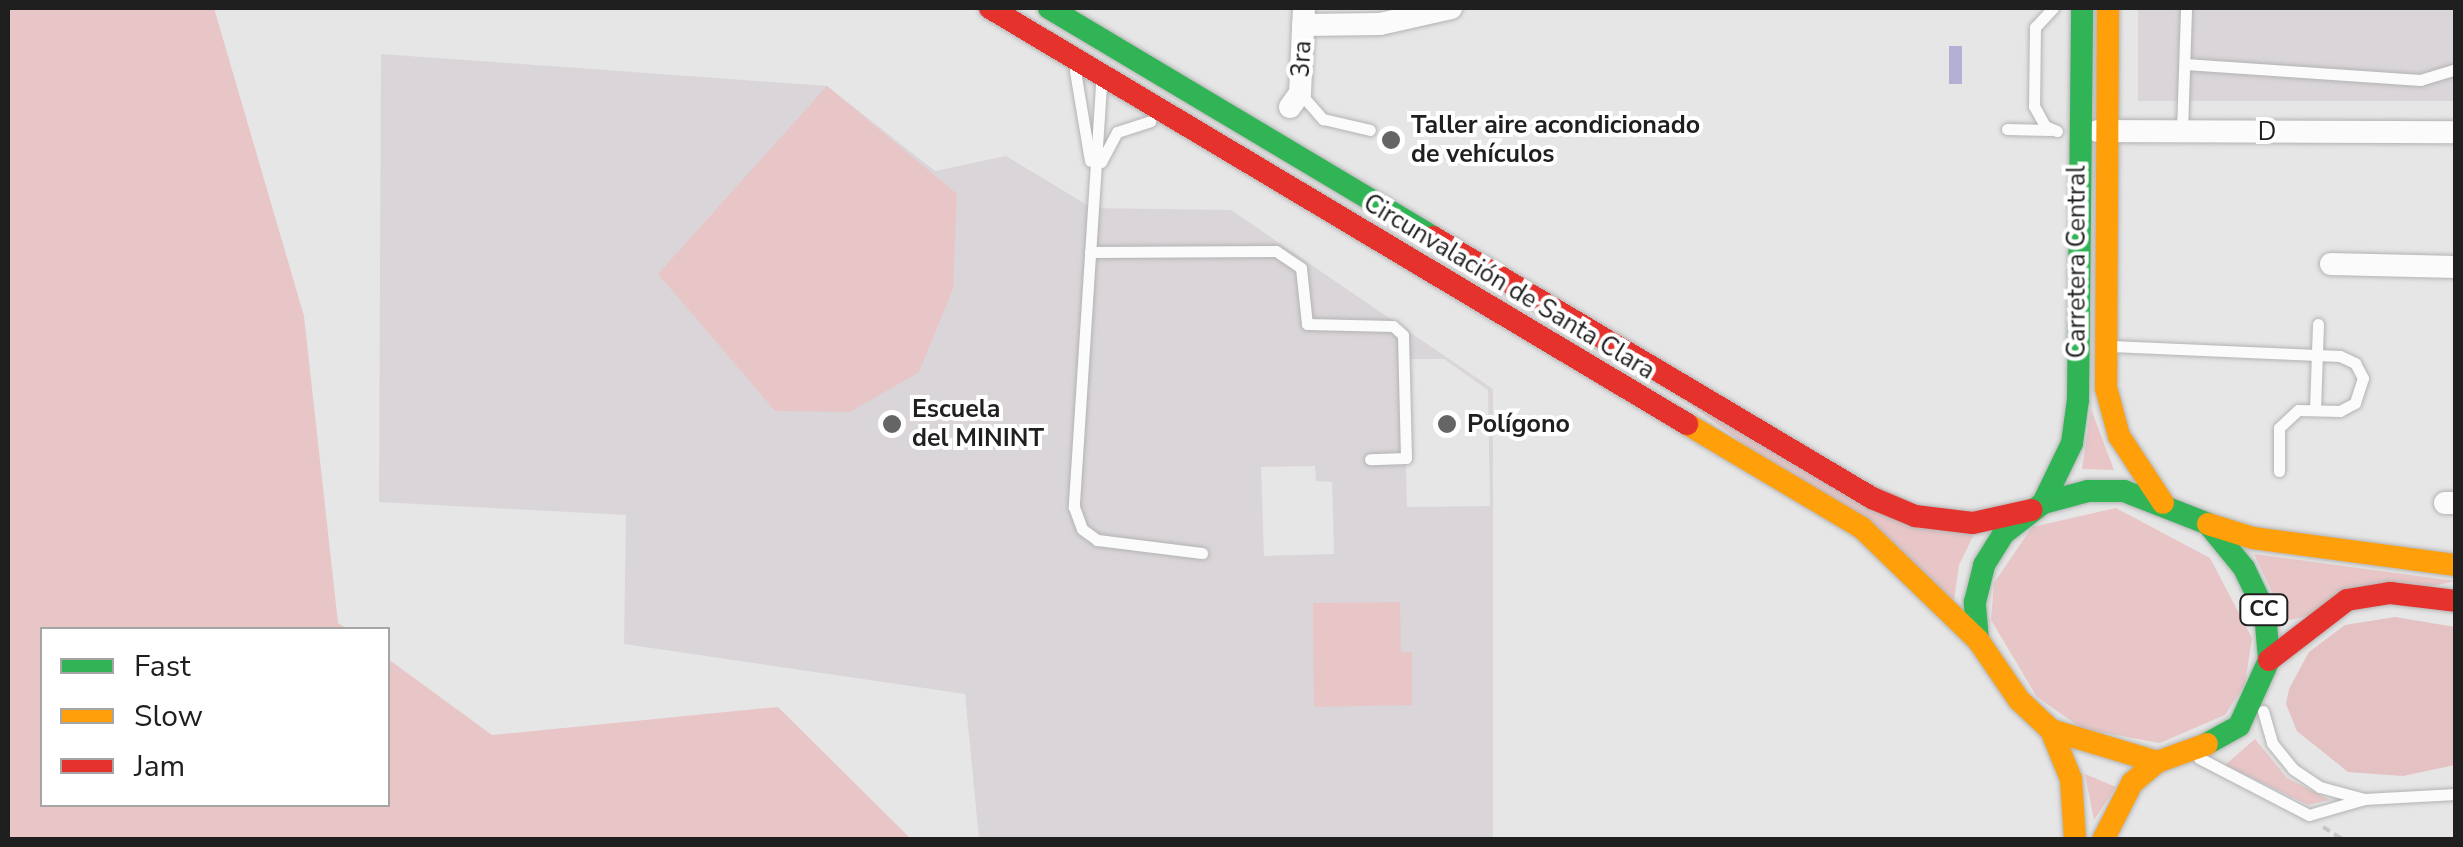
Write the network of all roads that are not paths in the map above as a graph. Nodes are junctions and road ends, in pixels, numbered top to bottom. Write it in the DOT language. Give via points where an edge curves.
graph roads {
  1 [pos="990,8"];
  2 [pos="1049,8"];
  3 [pos="1451,8"];
  4 [pos="2053,8"];
  5 [pos="2082,8"];
  6 [pos="2108,8"];
  7 [pos="2186,8"];
  8 [pos="1303,16"];
  9 [pos="1104,41"];
  10 [pos="1071,57"];
  11 [pos="2184,64"];
  12 [pos="2456,69"];
  13 [pos="1101,76"];
  14 [pos="1295,100"];
  15 [pos="1176,121"];
  16 [pos="2007,129"];
  17 [pos="1370,130"];
  18 [pos="2068,131"];
  19 [pos="2106,132"];
  20 [pos="2182,132"];
  21 [pos="2456,132"];
  22 [pos="1094,188"];
  23 [pos="1090,252"];
  24 [pos="2331,264"];
  25 [pos="2456,267"];
  26 [pos="2318,324"];
  27 [pos="2101,346"];
  28 [pos="2317,355"];
  29 [pos="2315,410"];
  30 [pos="1370,459"];
  31 [pos="2278,470"];
  32 [pos="2162,503"];
  33 [pos="2038,506"];
  34 [pos="2208,524"];
  35 [pos="1202,553"];
  36 [pos="2456,566"];
  37 [pos="2456,601"];
  38 [pos="1978,640"];
  39 [pos="2269,660"];
  40 [pos="2258,696"];
  41 [pos="2051,730"];
  42 [pos="2190,753"];
  43 [pos="2157,762"];
  44 [pos="2456,794"];
  45 [pos="2364,799"];
  46 [pos="2075,840"];
  47 [pos="2103,840"];
  1 -- 10 [label="main road, Circunvalación de Santa Clara"];
  2 -- 9 [label="main road, Circunvalación de Santa Clara"];
  3 -- 8 [label="street" via="1380,24"];
  4 -- 18 [label="lane" via="2035,27 2034,106 2046,126"];
  5 -- 18 [label="main road, Carretera Central / CC"];
  6 -- 19 [label="main road, Carretera Central"];
  7 -- 11 [label="lane"];
  8 -- 14 [label="street, 3ra"];
  9 -- 13 [label="lane"];
  9 -- 33 [label="main road, Circunvalación de Santa Clara" via="1872,498 1915,516 1972,524"];
  10 -- 13 [label="main road, Circunvalación de Santa Clara"];
  10 -- 22 [label="lane"];
  11 -- 12 [label="lane" via="2420,80"];
  11 -- 20 [label="lane"];
  13 -- 15 [label="main road, Circunvalación de Santa Clara"];
  13 -- 22 [label="lane"];
  14 -- 17 [label="lane" via="1323,119"];
  15 -- 22 [label="lane" via="1140,120 1117,132"];
  15 -- 38 [label="main road, Circunvalación de Santa Clara" via="1862,528"];
  16 -- 18 [label="lane"];
  18 -- 19 [label="street, D"];
  18 -- 33 [label="main road, Carretera Central / CC" via="2078,400 2072,443"];
  19 -- 20 [label="street, D"];
  19 -- 27 [label="main road, Carretera Central"];
  20 -- 21 [label="street, D"];
  22 -- 23 [label="lane"];
  23 -- 30 [label="lane" via="1276,252 1302,268 1307,324 1393,326 1402,334 1406,458"];
  23 -- 35 [label="lane" via="1074,507 1082,530 1097,540"];
  24 -- 25 [label="street"];
  26 -- 28 [label="lane"];
  27 -- 28 [label="lane"];
  27 -- 32 [label="main road, Carretera Central" via="2119,436"];
  28 -- 29 [label="lane"];
  28 -- 29 [label="lane" via="2355,364 2363,387 2348,408"];
  29 -- 31 [label="lane" via="2298,410 2280,428"];
  32 -- 33 [label="main road, CC" via="2124,491 2088,490"];
  32 -- 34 [label="main road, CC"];
  33 -- 38 [label="main road, CC" via="2003,534 1984,565 1974,602"];
  34 -- 36 [label="main road" via="2253,538"];
  34 -- 39 [label="main road, CC" via="2244,568 2265,612"];
  37 -- 39 [label="main road" via="2390,593 2347,600"];
  38 -- 41 [label="main road" via="2019,700"];
  39 -- 40 [label="main road, CC"];
  40 -- 42 [label="main road, CC" via="2239,726"];
  40 -- 45 [label="lane" via="2272,742 2294,769 2320,787"];
  41 -- 43 [label="main road"];
  41 -- 46 [label="main road" via="2071,780"];
  42 -- 43 [label="main road, CC"];
  42 -- 45 [label="lane" via="2309,816"];
  43 -- 47 [label="main road" via="2132,783"];
  44 -- 45 [label="lane"];
}
